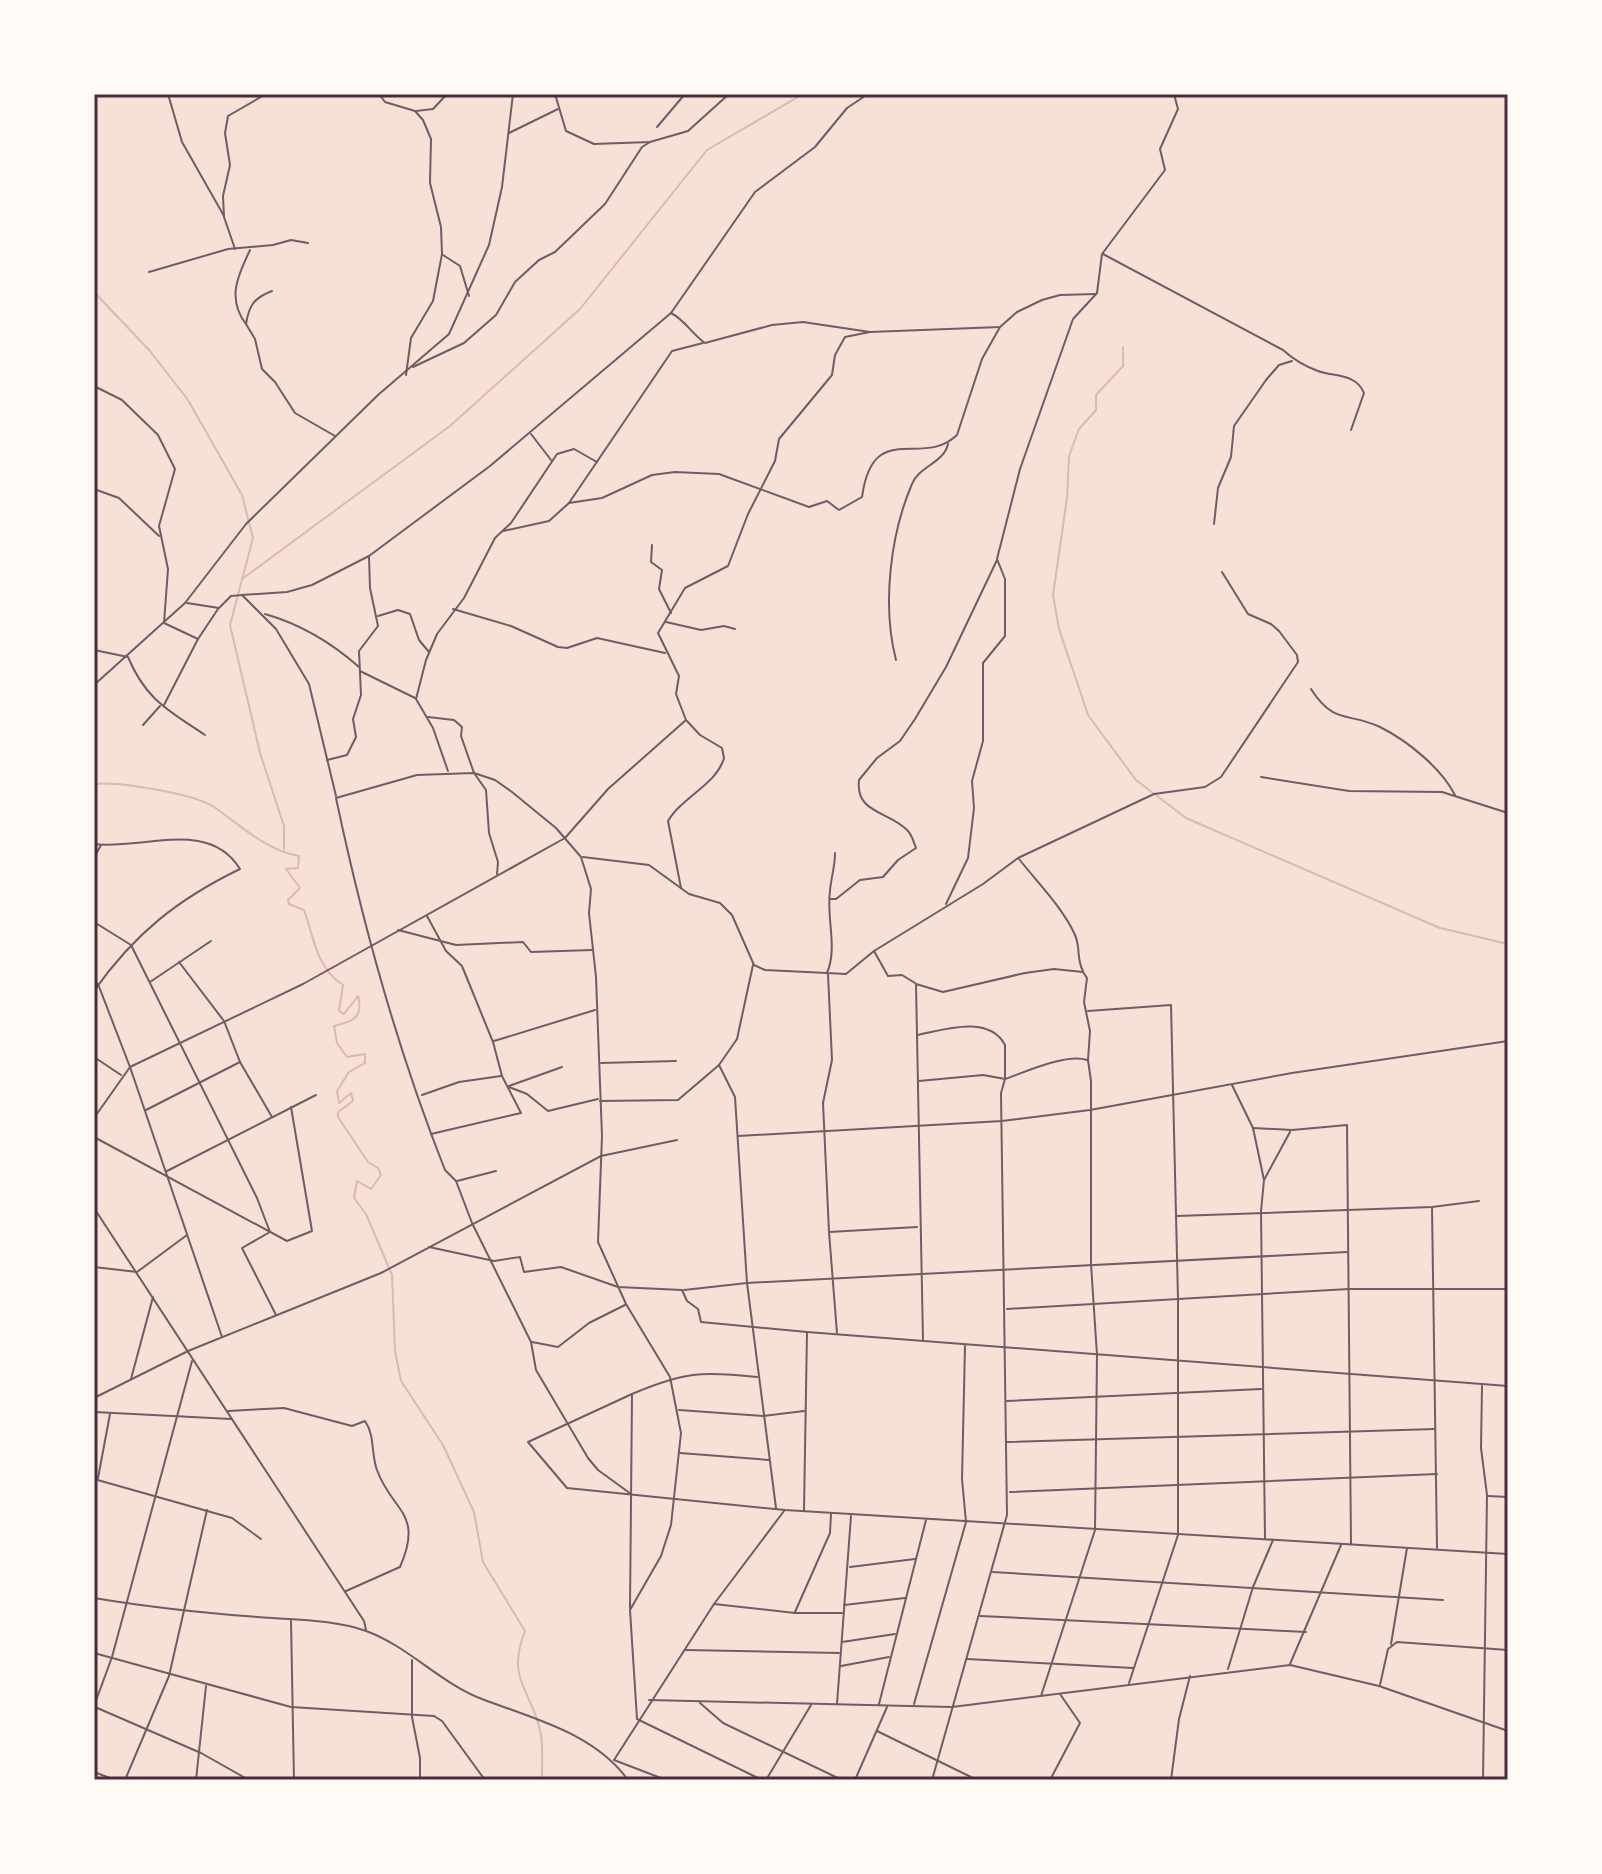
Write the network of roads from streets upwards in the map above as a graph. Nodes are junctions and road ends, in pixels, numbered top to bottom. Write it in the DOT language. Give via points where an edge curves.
graph roads {
  1 [pos="168,94"];
  2 [pos="266,94"];
  3 [pos="379,94"];
  4 [pos="447,94"];
  5 [pos="513,94"];
  6 [pos="555,94"];
  7 [pos="685,94"];
  8 [pos="729,94"];
  9 [pos="868,94"];
  10 [pos="1174,94"];
  11 [pos="560,108"];
  12 [pos="415,111"];
  13 [pos="657,127"];
  14 [pos="508,133"];
  15 [pos="650,142"];
  16 [pos="224,217"];
  17 [pos="308,243"];
  18 [pos="251,248"];
  19 [pos="235,249"];
  20 [pos="442,254"];
  21 [pos="1102,254"];
  22 [pos="149,272"];
  23 [pos="272,291"];
  24 [pos="1097,293"];
  25 [pos="469,296"];
  26 [pos="671,313"];
  27 [pos="246,324"];
  28 [pos="1000,327"];
  29 [pos="870,332"];
  30 [pos="705,343"];
  31 [pos="1294,361"];
  32 [pos="413,367"];
  33 [pos="406,375"];
  34 [pos="94,386"];
  35 [pos="1351,430"];
  36 [pos="530,432"];
  37 [pos="336,437"];
  38 [pos="949,443"];
  39 [pos="552,461"];
  40 [pos="597,462"];
  41 [pos="759,488"];
  42 [pos="94,489"];
  43 [pos="569,503"];
  44 [pos="1214,524"];
  45 [pos="502,531"];
  46 [pos="160,537"];
  47 [pos="652,545"];
  48 [pos="369,556"];
  49 [pos="997,559"];
  50 [pos="1222,572"];
  51 [pos="242,595"];
  52 [pos="185,603"];
  53 [pos="219,608"];
  54 [pos="452,609"];
  55 [pos="264,614"];
  56 [pos="671,614"];
  57 [pos="377,616"];
  58 [pos="666,622"];
  59 [pos="164,623"];
  60 [pos="735,629"];
  61 [pos="198,639"];
  62 [pos="94,650"];
  63 [pos="429,653"];
  64 [pos="665,653"];
  65 [pos="128,657"];
  66 [pos="896,660"];
  67 [pos="360,670"];
  68 [pos="94,685"];
  69 [pos="1311,689"];
  70 [pos="416,699"];
  71 [pos="163,707"];
  72 [pos="427,717"];
  73 [pos="686,720"];
  74 [pos="143,725"];
  75 [pos="205,735"];
  76 [pos="327,760"];
  77 [pos="448,771"];
  78 [pos="474,773"];
  79 [pos="1261,777"];
  80 [pos="1456,796"];
  81 [pos="336,798"];
  82 [pos="1508,813"];
  83 [pos="565,838"];
  84 [pos="94,844"];
  85 [pos="101,845"];
  86 [pos="835,853"];
  87 [pos="581,857"];
  88 [pos="94,858"];
  89 [pos="1018,858"];
  90 [pos="497,874"];
  91 [pos="681,889"];
  92 [pos="830,899"];
  93 [pos="946,904"];
  94 [pos="427,915"];
  95 [pos="94,922"];
  96 [pos="397,930"];
  97 [pos="211,941"];
  98 [pos="442,941"];
  99 [pos="374,943"];
  100 [pos="131,945"];
  101 [pos="593,950"];
  102 [pos="874,951"];
  103 [pos="179,962"];
  104 [pos="754,965"];
  105 [pos="1083,972"];
  106 [pos="827,974"];
  107 [pos="94,981"];
  108 [pos="149,982"];
  109 [pos="98,984"];
  110 [pos="916,984"];
  111 [pos="94,991"];
  112 [pos="596,1009"];
  113 [pos="1087,1011"];
  114 [pos="224,1021"];
  115 [pos="917,1035"];
  116 [pos="1508,1041"];
  117 [pos="493,1042"];
  118 [pos="179,1044"];
  119 [pos="94,1057"];
  120 [pos="1088,1060"];
  121 [pos="676,1061"];
  122 [pos="240,1062"];
  123 [pos="599,1064"];
  124 [pos="719,1065"];
  125 [pos="130,1067"];
  126 [pos="562,1067"];
  127 [pos="122,1075"];
  128 [pos="502,1076"];
  129 [pos="1005,1079"];
  130 [pos="917,1081"];
  131 [pos="199,1083"];
  132 [pos="1231,1084"];
  133 [pos="508,1087"];
  134 [pos="1175,1094"];
  135 [pos="316,1095"];
  136 [pos="419,1095"];
  137 [pos="600,1100"];
  138 [pos="291,1107"];
  139 [pos="1090,1110"];
  140 [pos="145,1111"];
  141 [pos="272,1117"];
  142 [pos="94,1118"];
  143 [pos="1002,1121"];
  144 [pos="918,1125"];
  145 [pos="1253,1128"];
  146 [pos="1292,1130"];
  147 [pos="827,1131"];
  148 [pos="431,1134"];
  149 [pos="738,1136"];
  150 [pos="94,1137"];
  151 [pos="677,1140"];
  152 [pos="229,1141"];
  153 [pos="601,1156"];
  154 [pos="496,1171"];
  155 [pos="167,1174"];
  156 [pos="1264,1180"];
  157 [pos="456,1181"];
  158 [pos="1479,1201"];
  159 [pos="1432,1207"];
  160 [pos="94,1208"];
  161 [pos="1345,1210"];
  162 [pos="1261,1211"];
  163 [pos="1176,1216"];
  164 [pos="472,1223"];
  165 [pos="918,1227"];
  166 [pos="270,1232"];
  167 [pos="829,1232"];
  168 [pos="187,1235"];
  169 [pos="429,1247"];
  170 [pos="1347,1252"];
  171 [pos="1262,1257"];
  172 [pos="1177,1260"];
  173 [pos="494,1261"];
  174 [pos="1091,1264"];
  175 [pos="94,1268"];
  176 [pos="1005,1270"];
  177 [pos="137,1272"];
  178 [pos="920,1276"];
  179 [pos="833,1279"];
  180 [pos="747,1283"];
  181 [pos="618,1287"];
  182 [pos="1349,1289"];
  183 [pos="1433,1289"];
  184 [pos="1508,1289"];
  185 [pos="682,1290"];
  186 [pos="1262,1294"];
  187 [pos="154,1296"];
  188 [pos="1178,1299"];
  189 [pos="626,1304"];
  190 [pos="1092,1304"];
  191 [pos="1006,1309"];
  192 [pos="276,1315"];
  193 [pos="750,1326"];
  194 [pos="807,1332"];
  195 [pos="837,1335"];
  196 [pos="223,1338"];
  197 [pos="923,1341"];
  198 [pos="531,1342"];
  199 [pos="965,1345"];
  200 [pos="1006,1348"];
  201 [pos="188,1351"];
  202 [pos="1097,1355"];
  203 [pos="192,1359"];
  204 [pos="1179,1362"];
  205 [pos="1263,1368"];
  206 [pos="1349,1375"];
  207 [pos="670,1377"];
  208 [pos="757,1377"];
  209 [pos="1434,1378"];
  210 [pos="131,1381"];
  211 [pos="1482,1384"];
  212 [pos="1508,1386"];
  213 [pos="1263,1389"];
  214 [pos="1179,1393"];
  215 [pos="632,1394"];
  216 [pos="1096,1397"];
  217 [pos="94,1398"];
  218 [pos="1006,1401"];
  219 [pos="677,1410"];
  220 [pos="806,1411"];
  221 [pos="94,1412"];
  222 [pos="227,1412"];
  223 [pos="110,1413"];
  224 [pos="763,1416"];
  225 [pos="177,1418"];
  226 [pos="232,1419"];
  227 [pos="568,1424"];
  228 [pos="1435,1429"];
  229 [pos="1350,1432"];
  230 [pos="1264,1434"];
  231 [pos="1179,1437"];
  232 [pos="1095,1439"];
  233 [pos="1006,1442"];
  234 [pos="679,1453"];
  235 [pos="769,1460"];
  236 [pos="1437,1474"];
  237 [pos="1350,1477"];
  238 [pos="96,1479"];
  239 [pos="1264,1481"];
  240 [pos="1178,1484"];
  241 [pos="1095,1488"];
  242 [pos="1009,1492"];
  243 [pos="631,1494"];
  244 [pos="1487,1495"];
  245 [pos="157,1497"];
  246 [pos="1508,1497"];
  247 [pos="675,1500"];
  248 [pos="776,1509"];
  249 [pos="207,1510"];
  250 [pos="785,1510"];
  251 [pos="804,1511"];
  252 [pos="832,1513"];
  253 [pos="851,1514"];
  254 [pos="926,1519"];
  255 [pos="966,1522"];
  256 [pos="1005,1524"];
  257 [pos="1095,1530"];
  258 [pos="1178,1535"];
  259 [pos="261,1539"];
  260 [pos="1265,1540"];
  261 [pos="1273,1540"];
  262 [pos="1341,1544"];
  263 [pos="1351,1545"];
  264 [pos="1407,1548"];
  265 [pos="1437,1550"];
  266 [pos="1485,1552"];
  267 [pos="1508,1554"];
  268 [pos="916,1559"];
  269 [pos="847,1567"];
  270 [pos="992,1572"];
  271 [pos="1079,1578"];
  272 [pos="1162,1583"];
  273 [pos="1253,1587"];
  274 [pos="1324,1590"];
  275 [pos="345,1592"];
  276 [pos="1400,1596"];
  277 [pos="94,1598"];
  278 [pos="906,1598"];
  279 [pos="1443,1600"];
  280 [pos="127,1604"];
  281 [pos="714,1604"];
  282 [pos="844,1605"];
  283 [pos="630,1610"];
  284 [pos="186,1611"];
  285 [pos="795,1613"];
  286 [pos="844,1613"];
  287 [pos="979,1616"];
  288 [pos="291,1619"];
  289 [pos="1065,1620"];
  290 [pos="1148,1624"];
  291 [pos="1243,1629"];
  292 [pos="366,1631"];
  293 [pos="1306,1632"];
  294 [pos="896,1634"];
  295 [pos="841,1642"];
  296 [pos="1391,1646"];
  297 [pos="1482,1648"];
  298 [pos="683,1650"];
  299 [pos="1508,1650"];
  300 [pos="94,1653"];
  301 [pos="841,1653"];
  302 [pos="112,1657"];
  303 [pos="891,1657"];
  304 [pos="412,1659"];
  305 [pos="966,1659"];
  306 [pos="1051,1664"];
  307 [pos="1290,1665"];
  308 [pos="840,1666"];
  309 [pos="1134,1668"];
  310 [pos="1227,1670"];
  311 [pos="169,1676"];
  312 [pos="1190,1676"];
  313 [pos="1128,1684"];
  314 [pos="206,1686"];
  315 [pos="1379,1686"];
  316 [pos="1059,1693"];
  317 [pos="1041,1696"];
  318 [pos="649,1700"];
  319 [pos="699,1701"];
  320 [pos="812,1704"];
  321 [pos="837,1704"];
  322 [pos="878,1705"];
  323 [pos="94,1706"];
  324 [pos="888,1706"];
  325 [pos="913,1706"];
  326 [pos="291,1707"];
  327 [pos="952,1707"];
  328 [pos="412,1717"];
  329 [pos="637,1719"];
  330 [pos="1484,1722"];
  331 [pos="877,1731"];
  332 [pos="1508,1731"];
  333 [pos="146,1732"];
  334 [pos="201,1753"];
  335 [pos="782,1753"];
  336 [pos="614,1760"];
  337 [pos="937,1761"];
  338 [pos="94,1772"];
  339 [pos="115,1780"];
  340 [pos="125,1780"];
  341 [pos="196,1780"];
  342 [pos="249,1780"];
  343 [pos="294,1780"];
  344 [pos="420,1780"];
  345 [pos="485,1780"];
  346 [pos="628,1780"];
  347 [pos="666,1780"];
  348 [pos="764,1780"];
  349 [pos="842,1780"];
  350 [pos="855,1780"];
  351 [pos="932,1780"];
  352 [pos="977,1780"];
  353 [pos="1050,1780"];
  354 [pos="1171,1780"];
  355 [pos="1483,1780"];
  1 -- 16 [label="street" via="182,142"];
  2 -- 16 [label="street" via="228,116"];
  3 -- 12 [label="street" via="385,102"];
  4 -- 12 [label="street" via="433,109"];
  5 -- 14 [label="street"];
  6 -- 11 [label="street"];
  7 -- 13 [label="street"];
  8 -- 15 [label="street" via="688,131"];
  9 -- 26 [label="street" via="847,108 815,147 755,192"];
  10 -- 21 [label="street" via="1178,109 1160,149 1165,170"];
  11 -- 14 [label="street"];
  11 -- 15 [label="street" via="566,131 594,144"];
  12 -- 20 [label="street" via="431,139 430,183"];
  14 -- 25 [label="street" via="489,245"];
  15 -- 32 [label="street" via="605,204 515,282 496,315 464,343"];
  16 -- 19 [label="street"];
  17 -- 18 [label="street" via="291,240"];
  18 -- 19 [label="street"];
  18 -- 27 [label="street" via="234,291 236,310"];
  19 -- 22 [label="street"];
  20 -- 25 [label="street" via="460,266"];
  20 -- 33 [label="street" via="433,301 411,338"];
  21 -- 24 [label="street"];
  21 -- 31 [label="street" via="1283,350"];
  23 -- 27 [label="street" via="256,297"];
  24 -- 28 [label="street" via="1042,300"];
  24 -- 49 [label="street" via="1073,319 1045,393"];
  25 -- 32 [label="street" via="449,334"];
  26 -- 30 [label="street"];
  26 -- 36 [label="street"];
  27 -- 37 [label="street" via="262,369 295,413"];
  28 -- 29 [label="street"];
  28 -- 38 [label="street" via="982,359 957,435"];
  29 -- 30 [label="street" via="803,322"];
  29 -- 41 [label="street" via="845,337 832,375 779,439 775,461"];
  30 -- 40 [label="street" via="672,351"];
  31 -- 35 [label="street" via="1347,377 1363,388"];
  31 -- 44 [label="street" via="1283,362 1266,380 1234,426"];
  32 -- 33 [label="street"];
  33 -- 37 [label="street"];
  34 -- 46 [label="street" via="122,400 167,447 175,469"];
  36 -- 39 [label="street"];
  36 -- 48 [label="street"];
  37 -- 52 [label="street" via="251,518"];
  38 -- 41 [label="street" via="881,453 864,480 862,497 846,509 827,501 803,506"];
  38 -- 66 [label="street" via="941,458 911,484 893,544 889,607"];
  39 -- 40 [label="street" via="574,449"];
  39 -- 45 [label="street"];
  40 -- 43 [label="street"];
  41 -- 43 [label="street" via="719,474 675,472 652,475 602,498"];
  41 -- 56 [label="street" via="728,566 685,588"];
  42 -- 46 [label="street" via="119,498"];
  43 -- 45 [label="street" via="549,521"];
  45 -- 54 [label="street" via="464,598"];
  46 -- 59 [label="street" via="168,569"];
  47 -- 56 [label="street" via="651,562 662,570 659,589"];
  48 -- 51 [label="street" via="312,585"];
  48 -- 57 [label="street"];
  49 -- 92 [label="street" via="915,719 859,780 865,806 908,831 916,848 883,877 860,880"];
  49 -- 93 [label="street" via="1005,579 1005,636 983,663 983,741 972,781 972,832 968,858"];
  50 -- 89 [label="street" via="1248,614 1279,631 1298,662 1221,777 1205,787 1154,794"];
  51 -- 53 [label="street" via="231,596"];
  51 -- 55 [label="street"];
  52 -- 53 [label="street"];
  52 -- 59 [label="street"];
  53 -- 61 [label="street"];
  54 -- 63 [label="street"];
  54 -- 64 [label="street" via="558,647 597,638"];
  55 -- 67 [label="street" via="344,650"];
  55 -- 76 [label="street" via="309,684"];
  56 -- 58 [label="street"];
  57 -- 63 [label="street" via="398,610 410,614"];
  57 -- 67 [label="street" via="376,630 359,651"];
  58 -- 60 [label="street" via="701,630"];
  58 -- 64 [label="street" via="658,633"];
  59 -- 61 [label="street"];
  59 -- 65 [label="street"];
  61 -- 71 [label="street"];
  62 -- 65 [label="street"];
  63 -- 70 [label="street"];
  64 -- 73 [label="street" via="679,676 676,694"];
  65 -- 68 [label="street"];
  65 -- 71 [label="street" via="140,686"];
  67 -- 70 [label="street"];
  67 -- 76 [label="street" via="352,751"];
  69 -- 80 [label="street" via="1326,711 1382,728 1422,757"];
  70 -- 72 [label="street"];
  71 -- 74 [label="street" via="158,705"];
  71 -- 75 [label="street"];
  72 -- 77 [label="street"];
  72 -- 78 [label="street" via="460,724"];
  73 -- 83 [label="street" via="608,789"];
  73 -- 91 [label="street" via="722,748 724,758 716,774 668,821"];
  76 -- 81 [label="street"];
  77 -- 78 [label="street"];
  77 -- 81 [label="street"];
  78 -- 83 [label="street" via="512,792"];
  78 -- 90 [label="street" via="486,790"];
  79 -- 80 [label="street" via="1349,791 1426,790"];
  80 -- 82 [label="street"];
  81 -- 99 [label="street"];
  83 -- 87 [label="street"];
  83 -- 90 [label="street"];
  84 -- 85 [label="street"];
  85 -- 88 [label="street"];
  85 -- 100 [label="street" via="212,842 230,852 240,869 205,885 154,920"];
  86 -- 92 [label="street"];
  87 -- 91 [label="street" via="649,865"];
  87 -- 101 [label="street" via="591,889"];
  89 -- 93 [label="street"];
  89 -- 105 [label="street" via="1074,931"];
  90 -- 94 [label="street"];
  91 -- 104 [label="street" via="726,909"];
  92 -- 106 [label="street" via="832,953"];
  93 -- 102 [label="street"];
  94 -- 96 [label="street"];
  94 -- 98 [label="street"];
  95 -- 100 [label="street"];
  96 -- 98 [label="street"];
  96 -- 99 [label="street"];
  97 -- 103 [label="street"];
  98 -- 101 [label="street" via="523,942 531,952"];
  98 -- 117 [label="street" via="462,966"];
  99 -- 114 [label="street"];
  99 -- 136 [label="street"];
  100 -- 108 [label="street"];
  100 -- 109 [label="street"];
  101 -- 112 [label="street"];
  102 -- 106 [label="street" via="846,974"];
  102 -- 110 [label="street" via="888,976 902,975"];
  103 -- 108 [label="street"];
  103 -- 114 [label="street"];
  104 -- 106 [label="street"];
  104 -- 124 [label="street" via="737,1039"];
  105 -- 110 [label="street" via="1040,971 943,992"];
  105 -- 113 [label="street"];
  106 -- 147 [label="street" via="832,1060 823,1103"];
  107 -- 109 [label="street"];
  108 -- 118 [label="street"];
  109 -- 111 [label="street"];
  109 -- 125 [label="street"];
  110 -- 115 [label="street"];
  112 -- 117 [label="street"];
  112 -- 123 [label="street"];
  113 -- 120 [label="street"];
  113 -- 134 [label="street" via="1171,1005"];
  114 -- 118 [label="street"];
  114 -- 122 [label="street"];
  115 -- 129 [label="street" via="971,1026 995,1034 1005,1045"];
  115 -- 130 [label="street"];
  116 -- 132 [label="street"];
  117 -- 128 [label="street"];
  118 -- 125 [label="street"];
  118 -- 131 [label="street"];
  119 -- 127 [label="street"];
  120 -- 129 [label="street" via="1069,1059"];
  120 -- 139 [label="street"];
  121 -- 123 [label="street"];
  122 -- 131 [label="street"];
  122 -- 141 [label="street"];
  123 -- 137 [label="street"];
  124 -- 137 [label="street" via="678,1100"];
  124 -- 149 [label="street" via="735,1097"];
  125 -- 127 [label="street"];
  125 -- 140 [label="street"];
  126 -- 133 [label="street"];
  127 -- 142 [label="street"];
  128 -- 133 [label="street"];
  128 -- 136 [label="street"];
  129 -- 130 [label="street" via="983,1075"];
  129 -- 143 [label="street"];
  130 -- 144 [label="street"];
  131 -- 140 [label="street"];
  131 -- 152 [label="street"];
  132 -- 134 [label="street"];
  132 -- 145 [label="street"];
  133 -- 137 [label="street" via="548,1111"];
  133 -- 148 [label="street" via="521,1113"];
  134 -- 139 [label="street"];
  134 -- 163 [label="street"];
  135 -- 138 [label="street"];
  136 -- 148 [label="street"];
  137 -- 153 [label="street"];
  138 -- 141 [label="street"];
  138 -- 166 [label="street" via="312,1231 287,1241"];
  139 -- 143 [label="street"];
  139 -- 174 [label="street"];
  140 -- 155 [label="street"];
  141 -- 152 [label="street"];
  143 -- 144 [label="street"];
  143 -- 176 [label="street"];
  144 -- 147 [label="street"];
  144 -- 165 [label="street"];
  145 -- 146 [label="street"];
  145 -- 156 [label="street"];
  146 -- 156 [label="street"];
  146 -- 161 [label="street" via="1347,1125"];
  147 -- 149 [label="street"];
  147 -- 167 [label="street"];
  148 -- 157 [label="street" via="445,1170"];
  149 -- 180 [label="street"];
  150 -- 155 [label="street"];
  151 -- 153 [label="street"];
  152 -- 155 [label="street"];
  152 -- 166 [label="street"];
  153 -- 164 [label="street"];
  153 -- 181 [label="street" via="598,1242"];
  154 -- 157 [label="street"];
  155 -- 166 [label="street"];
  155 -- 168 [label="street"];
  156 -- 162 [label="street"];
  157 -- 164 [label="street"];
  158 -- 159 [label="street"];
  159 -- 161 [label="street"];
  159 -- 183 [label="street"];
  160 -- 177 [label="street"];
  161 -- 162 [label="street"];
  161 -- 170 [label="street"];
  162 -- 163 [label="street"];
  162 -- 171 [label="street"];
  163 -- 172 [label="street"];
  164 -- 169 [label="street"];
  164 -- 173 [label="street"];
  165 -- 167 [label="street"];
  165 -- 178 [label="street"];
  166 -- 192 [label="street" via="242,1248"];
  167 -- 179 [label="street"];
  168 -- 177 [label="street"];
  168 -- 196 [label="street"];
  169 -- 173 [label="street"];
  169 -- 192 [label="street" via="381,1273"];
  170 -- 171 [label="street"];
  170 -- 182 [label="street"];
  171 -- 172 [label="street"];
  171 -- 186 [label="street"];
  172 -- 174 [label="street"];
  172 -- 188 [label="street"];
  173 -- 181 [label="street" via="520,1257 524,1272 561,1267"];
  173 -- 198 [label="street"];
  174 -- 176 [label="street"];
  174 -- 190 [label="street"];
  175 -- 177 [label="street"];
  176 -- 178 [label="street"];
  176 -- 191 [label="street"];
  177 -- 187 [label="street"];
  178 -- 179 [label="street"];
  178 -- 197 [label="street"];
  179 -- 180 [label="street"];
  179 -- 195 [label="street"];
  180 -- 185 [label="street"];
  180 -- 193 [label="street"];
  181 -- 185 [label="street"];
  181 -- 189 [label="street"];
  182 -- 183 [label="street"];
  182 -- 186 [label="street"];
  182 -- 206 [label="street"];
  183 -- 184 [label="street"];
  183 -- 209 [label="street"];
  185 -- 193 [label="street" via="698,1309 701,1322"];
  186 -- 188 [label="street"];
  186 -- 205 [label="street"];
  187 -- 201 [label="street"];
  187 -- 210 [label="street"];
  188 -- 190 [label="street"];
  188 -- 204 [label="street"];
  189 -- 198 [label="street" via="558,1347"];
  189 -- 207 [label="street"];
  190 -- 191 [label="street"];
  190 -- 202 [label="street"];
  191 -- 200 [label="street"];
  192 -- 196 [label="street"];
  193 -- 194 [label="street"];
  193 -- 208 [label="street"];
  194 -- 195 [label="street"];
  194 -- 220 [label="street"];
  195 -- 197 [label="street"];
  196 -- 201 [label="street"];
  197 -- 199 [label="street"];
  198 -- 227 [label="street" via="536,1370"];
  199 -- 200 [label="street"];
  199 -- 255 [label="street"];
  200 -- 202 [label="street"];
  200 -- 218 [label="street"];
  201 -- 203 [label="street"];
  201 -- 210 [label="street"];
  202 -- 204 [label="street"];
  202 -- 216 [label="street"];
  203 -- 222 [label="street"];
  203 -- 225 [label="street"];
  204 -- 205 [label="street"];
  204 -- 214 [label="street"];
  205 -- 206 [label="street"];
  205 -- 213 [label="street"];
  206 -- 209 [label="street"];
  206 -- 229 [label="street"];
  207 -- 208 [label="street" via="706,1371"];
  207 -- 215 [label="street"];
  207 -- 219 [label="street"];
  208 -- 224 [label="street"];
  209 -- 211 [label="street"];
  209 -- 228 [label="street"];
  210 -- 217 [label="street"];
  211 -- 212 [label="street"];
  211 -- 244 [label="street"];
  213 -- 214 [label="street"];
  213 -- 230 [label="street"];
  214 -- 216 [label="street"];
  214 -- 231 [label="street"];
  215 -- 227 [label="street"];
  215 -- 243 [label="street"];
  216 -- 218 [label="street"];
  216 -- 232 [label="street"];
  218 -- 233 [label="street"];
  219 -- 224 [label="street"];
  219 -- 234 [label="street"];
  220 -- 224 [label="street"];
  220 -- 251 [label="street"];
  221 -- 223 [label="street"];
  222 -- 226 [label="street"];
  222 -- 275 [label="street" via="284,1408 352,1426 365,1421 370,1427 377,1471 408,1519 407,1550 400,1567"];
  223 -- 225 [label="street"];
  223 -- 238 [label="street"];
  224 -- 235 [label="street"];
  225 -- 226 [label="street"];
  225 -- 245 [label="street"];
  226 -- 275 [label="street"];
  227 -- 243 [label="street" via="598,1470"];
  227 -- 243 [label="street" via="528,1442 567,1488"];
  228 -- 229 [label="street"];
  228 -- 236 [label="street"];
  229 -- 230 [label="street"];
  229 -- 237 [label="street"];
  230 -- 231 [label="street"];
  230 -- 239 [label="street"];
  231 -- 232 [label="street"];
  231 -- 240 [label="street"];
  232 -- 233 [label="street"];
  232 -- 241 [label="street"];
  233 -- 242 [label="street"];
  234 -- 235 [label="street"];
  234 -- 247 [label="street"];
  235 -- 248 [label="street"];
  236 -- 237 [label="street"];
  236 -- 265 [label="street"];
  237 -- 239 [label="street"];
  237 -- 263 [label="street"];
  238 -- 245 [label="street"];
  239 -- 240 [label="street"];
  239 -- 260 [label="street"];
  240 -- 241 [label="street"];
  240 -- 258 [label="street"];
  241 -- 242 [label="street"];
  241 -- 257 [label="street"];
  242 -- 256 [label="street"];
  243 -- 247 [label="street"];
  243 -- 283 [label="street"];
  244 -- 246 [label="street"];
  244 -- 266 [label="street"];
  245 -- 249 [label="street"];
  245 -- 280 [label="street"];
  247 -- 248 [label="street"];
  247 -- 283 [label="street" via="661,1556"];
  248 -- 250 [label="street"];
  249 -- 259 [label="street" via="232,1518"];
  249 -- 284 [label="street"];
  250 -- 251 [label="street"];
  250 -- 281 [label="street"];
  251 -- 252 [label="street"];
  252 -- 253 [label="street"];
  252 -- 285 [label="street" via="830,1533"];
  253 -- 254 [label="street"];
  253 -- 269 [label="street"];
  254 -- 255 [label="street"];
  254 -- 268 [label="street"];
  255 -- 256 [label="street"];
  255 -- 325 [label="street"];
  256 -- 257 [label="street"];
  256 -- 270 [label="street"];
  257 -- 258 [label="street"];
  257 -- 271 [label="street"];
  258 -- 260 [label="street"];
  258 -- 272 [label="street"];
  260 -- 261 [label="street"];
  261 -- 262 [label="street"];
  261 -- 273 [label="street"];
  262 -- 263 [label="street"];
  262 -- 274 [label="street"];
  263 -- 264 [label="street"];
  264 -- 265 [label="street"];
  264 -- 276 [label="street"];
  265 -- 266 [label="street"];
  266 -- 267 [label="street"];
  266 -- 297 [label="street"];
  268 -- 269 [label="street"];
  268 -- 278 [label="street"];
  269 -- 282 [label="street"];
  270 -- 271 [label="street"];
  270 -- 287 [label="street"];
  271 -- 272 [label="street"];
  271 -- 289 [label="street"];
  272 -- 273 [label="street"];
  272 -- 290 [label="street"];
  273 -- 274 [label="street"];
  273 -- 291 [label="street"];
  274 -- 276 [label="street"];
  274 -- 293 [label="street"];
  275 -- 292 [label="street"];
  276 -- 279 [label="street"];
  276 -- 296 [label="street"];
  277 -- 280 [label="street"];
  278 -- 282 [label="street"];
  278 -- 294 [label="street"];
  280 -- 284 [label="street"];
  280 -- 302 [label="street"];
  281 -- 285 [label="street"];
  281 -- 298 [label="street"];
  282 -- 286 [label="street"];
  283 -- 329 [label="street"];
  284 -- 288 [label="street"];
  284 -- 311 [label="street"];
  285 -- 286 [label="street"];
  286 -- 295 [label="street"];
  287 -- 289 [label="street"];
  287 -- 305 [label="street"];
  288 -- 292 [label="street"];
  288 -- 326 [label="street"];
  289 -- 290 [label="street"];
  289 -- 306 [label="street"];
  290 -- 291 [label="street"];
  290 -- 309 [label="street"];
  291 -- 293 [label="street"];
  291 -- 310 [label="street"];
  292 -- 304 [label="street"];
  293 -- 307 [label="street"];
  294 -- 295 [label="street"];
  294 -- 303 [label="street"];
  295 -- 301 [label="street"];
  296 -- 297 [label="street" via="1397,1642"];
  296 -- 315 [label="street"];
  297 -- 299 [label="street"];
  297 -- 330 [label="street"];
  298 -- 301 [label="street"];
  298 -- 318 [label="street"];
  300 -- 302 [label="street"];
  301 -- 308 [label="street"];
  302 -- 311 [label="street"];
  302 -- 323 [label="street"];
  303 -- 308 [label="street"];
  303 -- 322 [label="street"];
  304 -- 328 [label="street"];
  304 -- 336 [label="street" via="479,1698 550,1724"];
  305 -- 306 [label="street"];
  305 -- 327 [label="street"];
  306 -- 309 [label="street"];
  306 -- 317 [label="street"];
  307 -- 310 [label="street"];
  307 -- 315 [label="street"];
  308 -- 321 [label="street"];
  309 -- 313 [label="street"];
  310 -- 312 [label="street"];
  311 -- 314 [label="street"];
  311 -- 333 [label="street"];
  312 -- 313 [label="street"];
  312 -- 354 [label="street"];
  313 -- 316 [label="street"];
  314 -- 326 [label="street"];
  314 -- 334 [label="street"];
  315 -- 330 [label="street"];
  316 -- 317 [label="street"];
  316 -- 353 [label="street" via="1080,1723"];
  317 -- 327 [label="street"];
  318 -- 319 [label="street"];
  318 -- 329 [label="street"];
  319 -- 320 [label="street"];
  319 -- 335 [label="street" via="723,1723"];
  320 -- 321 [label="street"];
  320 -- 335 [label="street"];
  321 -- 322 [label="street"];
  322 -- 324 [label="street"];
  323 -- 333 [label="street"];
  324 -- 325 [label="street"];
  324 -- 331 [label="street"];
  325 -- 327 [label="street"];
  326 -- 328 [label="street"];
  326 -- 343 [label="street"];
  327 -- 337 [label="street"];
  328 -- 344 [label="street"];
  328 -- 345 [label="street" via="442,1721"];
  329 -- 336 [label="street"];
  329 -- 348 [label="street"];
  330 -- 332 [label="street"];
  330 -- 355 [label="street"];
  331 -- 337 [label="street"];
  331 -- 350 [label="street"];
  333 -- 334 [label="street"];
  333 -- 340 [label="street"];
  334 -- 341 [label="street"];
  334 -- 342 [label="street"];
  335 -- 348 [label="street"];
  335 -- 349 [label="street"];
  336 -- 346 [label="street"];
  336 -- 347 [label="street"];
  337 -- 351 [label="street"];
  337 -- 352 [label="street"];
  338 -- 339 [label="street"];
}
